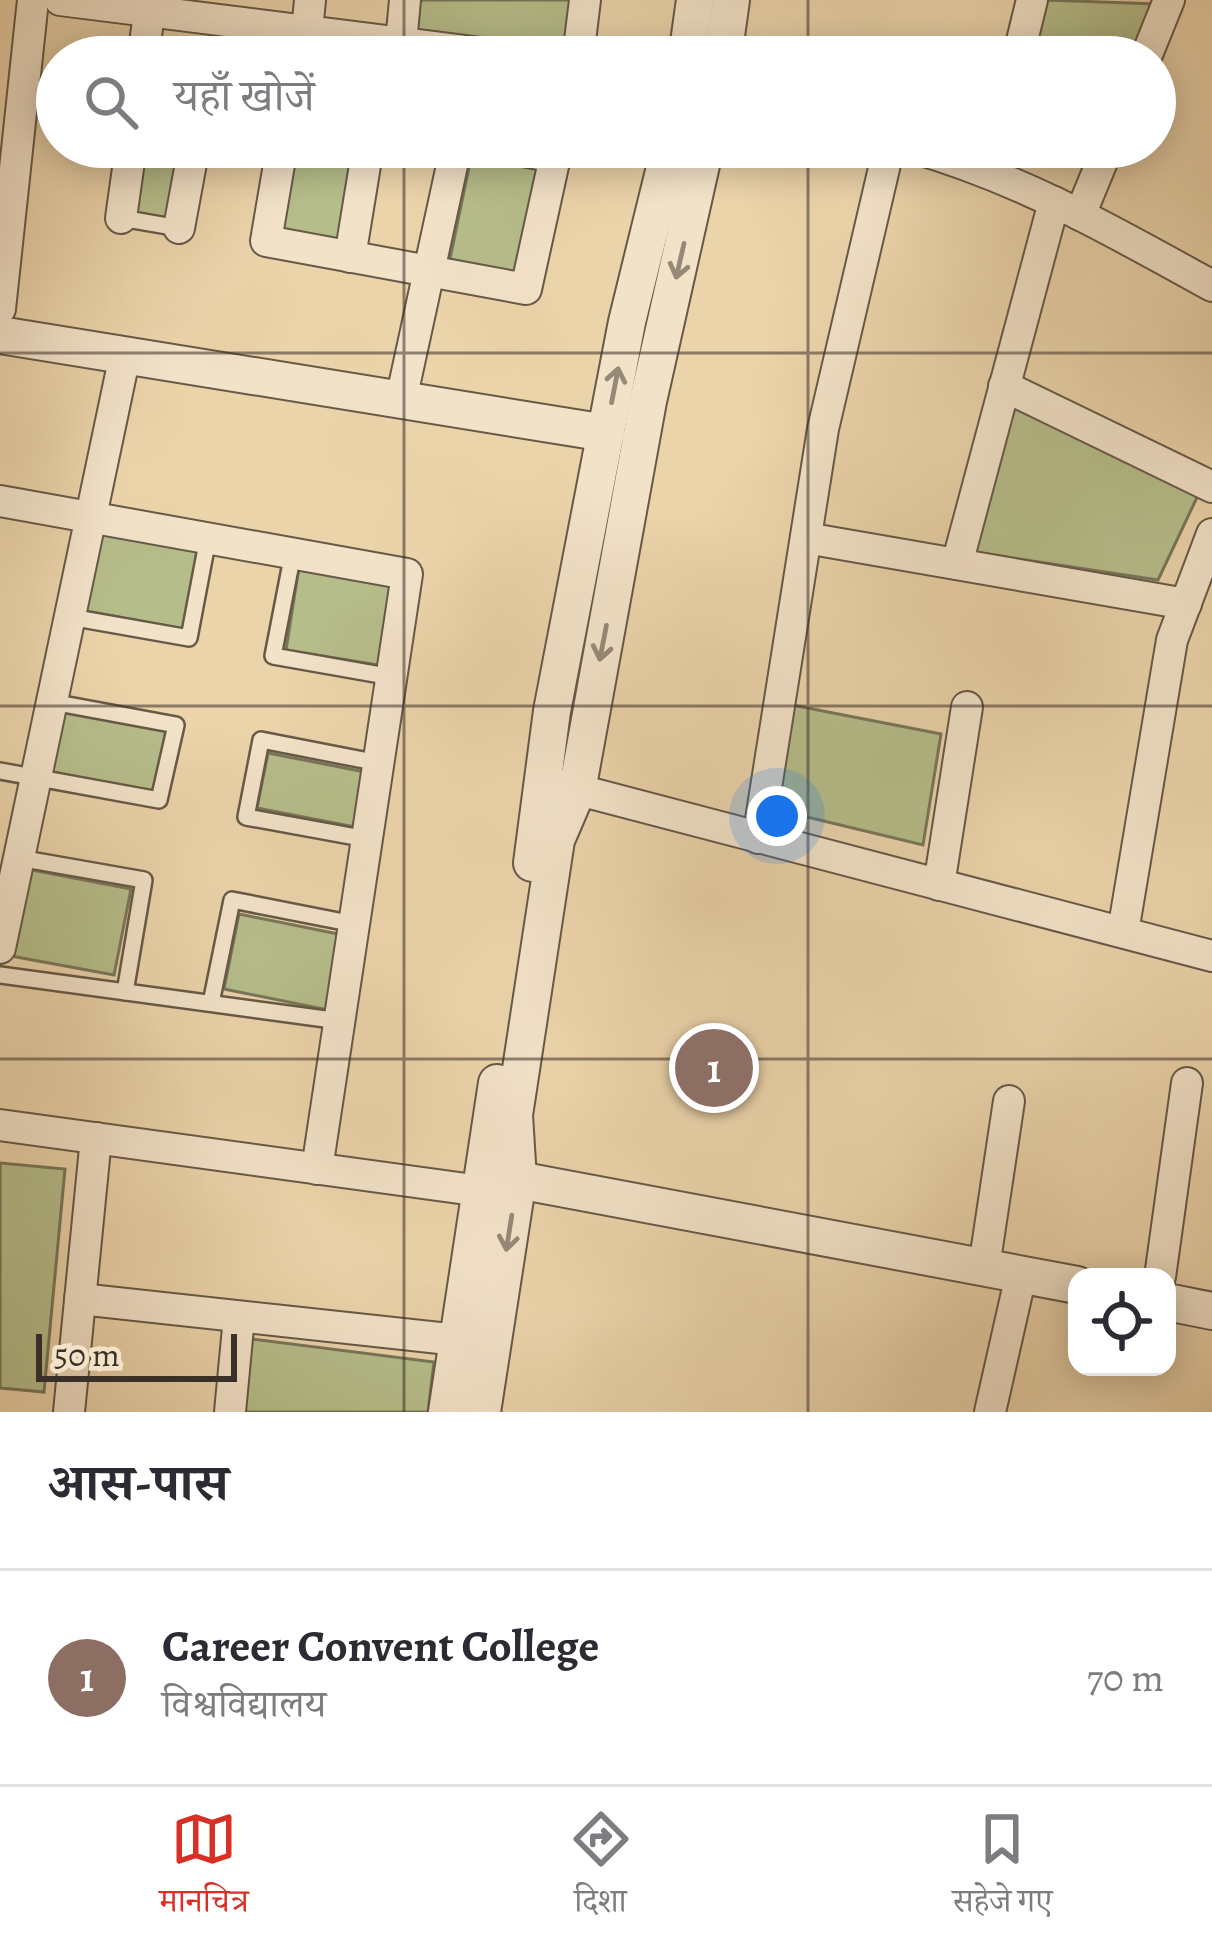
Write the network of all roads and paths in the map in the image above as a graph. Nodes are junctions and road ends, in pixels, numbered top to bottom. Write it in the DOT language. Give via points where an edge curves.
graph roads {
  1 [pos="33,0"];
  2 [pos="60,0"];
  3 [pos="406,0"];
  4 [pos="585,0"];
  5 [pos="694,0"];
  6 [pos="731,0"];
  7 [pos="1032,0"];
  8 [pos="1169,0"];
  9 [pos="150,6"];
  10 [pos="219,10"];
  11 [pos="308,16"];
  12 [pos="146,36"];
  13 [pos="377,36"];
  14 [pos="402,36"];
  15 [pos="581,36"];
  16 [pos="690,36"];
  17 [pos="726,36"];
  18 [pos="1023,36"];
  19 [pos="1154,36"];
  20 [pos="8,147"];
  21 [pos="127,168"];
  22 [pos="190,168"];
  23 [pos="278,168"];
  24 [pos="365,168"];
  25 [pos="452,168"];
  26 [pos="553,168"];
  27 [pos="665,168"];
  28 [pos="700,168"];
  29 [pos="884,168"];
  30 [pos="1006,168"];
  31 [pos="1091,168"];
  32 [pos="1067,209"];
  33 [pos="121,218"];
  34 [pos="179,228"];
  35 [pos="350,257"];
  36 [pos="429,273"];
  37 [pos="1212,286"];
  38 [pos="0,309"];
  39 [pos="0,334"];
  40 [pos="125,355"];
  41 [pos="1004,386"];
  42 [pos="401,400"];
  43 [pos="606,433"];
  44 [pos="1212,487"];
  45 [pos="0,501"];
  46 [pos="91,518"];
  47 [pos="1212,534"];
  48 [pos="208,538"];
  49 [pos="806,538"];
  50 [pos="293,553"];
  51 [pos="957,564"];
  52 [pos="1186,604"];
  53 [pos="70,617"];
  54 [pos="392,677"];
  55 [pos="52,702"];
  56 [pos="968,707"];
  57 [pos="379,763"];
  58 [pos="0,771"];
  59 [pos="36,777"];
  60 [pos="561,786"];
  61 [pos="758,838"];
  62 [pos="367,839"];
  63 [pos="19,858"];
  64 [pos="939,885"];
  65 [pos="354,924"];
  66 [pos="1123,932"];
  67 [pos="0,948"];
  68 [pos="1212,956"];
  69 [pos="0,975"];
  70 [pos="125,992"];
  71 [pos="211,1003"];
  72 [pos="340,1021"];
  73 [pos="1187,1083"];
  74 [pos="1009,1101"];
  75 [pos="0,1125"];
  76 [pos="96,1138"];
  77 [pos="317,1169"];
  78 [pos="494,1181"];
  79 [pos="984,1267"];
  80 [pos="1161,1268"];
  81 [pos="1022,1275"];
  82 [pos="1068,1283"];
  83 [pos="80,1299"];
  84 [pos="1176,1304"];
  85 [pos="1212,1311"];
  86 [pos="239,1317"];
  87 [pos="458,1340"];
  88 [pos="69,1412"];
  89 [pos="230,1412"];
  90 [pos="447,1412"];
  91 [pos="482,1412"];
  92 [pos="990,1412"];
  1 -- 20 [label="street"];
  2 -- 9 [label="street"];
  3 -- 14 [label="street"];
  4 -- 15 [label="street"];
  5 -- 16 [label="street"];
  6 -- 17 [label="street"];
  7 -- 18 [label="street"];
  8 -- 19 [label="street"];
  9 -- 10 [label="street"];
  9 -- 12 [label="street"];
  10 -- 11 [label="street"];
  11 -- 13 [label="street"];
  20 -- 38 [label="street"];
  21 -- 33 [label="street"];
  22 -- 34 [label="street"];
  23 -- 35 [label="street" via="266,241"];
  24 -- 35 [label="street"];
  25 -- 36 [label="street"];
  26 -- 36 [label="street" via="526,289"];
  43 -- 27 [label="street, one-way"];
  28 -- 60 [label="street, one-way"];
  29 -- 49 [label="street"];
  30 -- 32 [label="street"];
  31 -- 32 [label="street"];
  32 -- 37 [label="street"];
  32 -- 41 [label="street"];
  33 -- 34 [label="lane"];
  35 -- 36 [label="street"];
  36 -- 42 [label="street"];
  39 -- 40 [label="street"];
  40 -- 42 [label="street"];
  40 -- 46 [label="street"];
  41 -- 44 [label="street"];
  41 -- 51 [label="street"];
  42 -- 43 [label="street"];
  43 -- 60 [label="street" via="552,711"];
  45 -- 46 [label="street"];
  46 -- 48 [label="street"];
  46 -- 53 [label="street"];
  47 -- 52 [label="street"];
  48 -- 50 [label="street"];
  48 -- 53 [label="lane" via="189,638"];
  49 -- 51 [label="street"];
  49 -- 61 [label="street"];
  50 -- 54 [label="street" via="407,574"];
  50 -- 54 [label="lane" via="274,656"];
  51 -- 52 [label="street"];
  52 -- 66 [label="street" via="1172,640"];
  53 -- 55 [label="street"];
  54 -- 57 [label="street"];
  55 -- 59 [label="street"];
  55 -- 59 [label="lane" via="176,725 159,800"];
  56 -- 64 [label="street"];
  57 -- 62 [label="street"];
  57 -- 62 [label="lane" via="260,740 247,817"];
  58 -- 59 [label="lane"];
  59 -- 63 [label="street"];
  60 -- 61 [label="street"];
  60 -- 78 [label="street"];
  61 -- 64 [label="street"];
  62 -- 65 [label="street"];
  63 -- 67 [label="street"];
  63 -- 70 [label="lane" via="144,880"];
  64 -- 66 [label="street"];
  65 -- 71 [label="lane" via="232,900"];
  65 -- 72 [label="street"];
  66 -- 68 [label="street"];
  69 -- 70 [label="lane"];
  70 -- 71 [label="lane"];
  71 -- 72 [label="lane"];
  72 -- 77 [label="street"];
  73 -- 80 [label="street"];
  74 -- 79 [label="street"];
  75 -- 76 [label="street"];
  76 -- 77 [label="street"];
  76 -- 83 [label="street"];
  77 -- 78 [label="street"];
  78 -- 79 [label="street"];
  78 -- 87 [label="street"];
  78 -- 91 [label="street, one-way"];
  79 -- 81 [label="street"];
  81 -- 82 [label="street"];
  81 -- 92 [label="street"];
  83 -- 86 [label="street"];
  83 -- 88 [label="street"];
  84 -- 85 [label="street"];
  86 -- 87 [label="street"];
  86 -- 89 [label="street"];
  87 -- 90 [label="street"];
}
